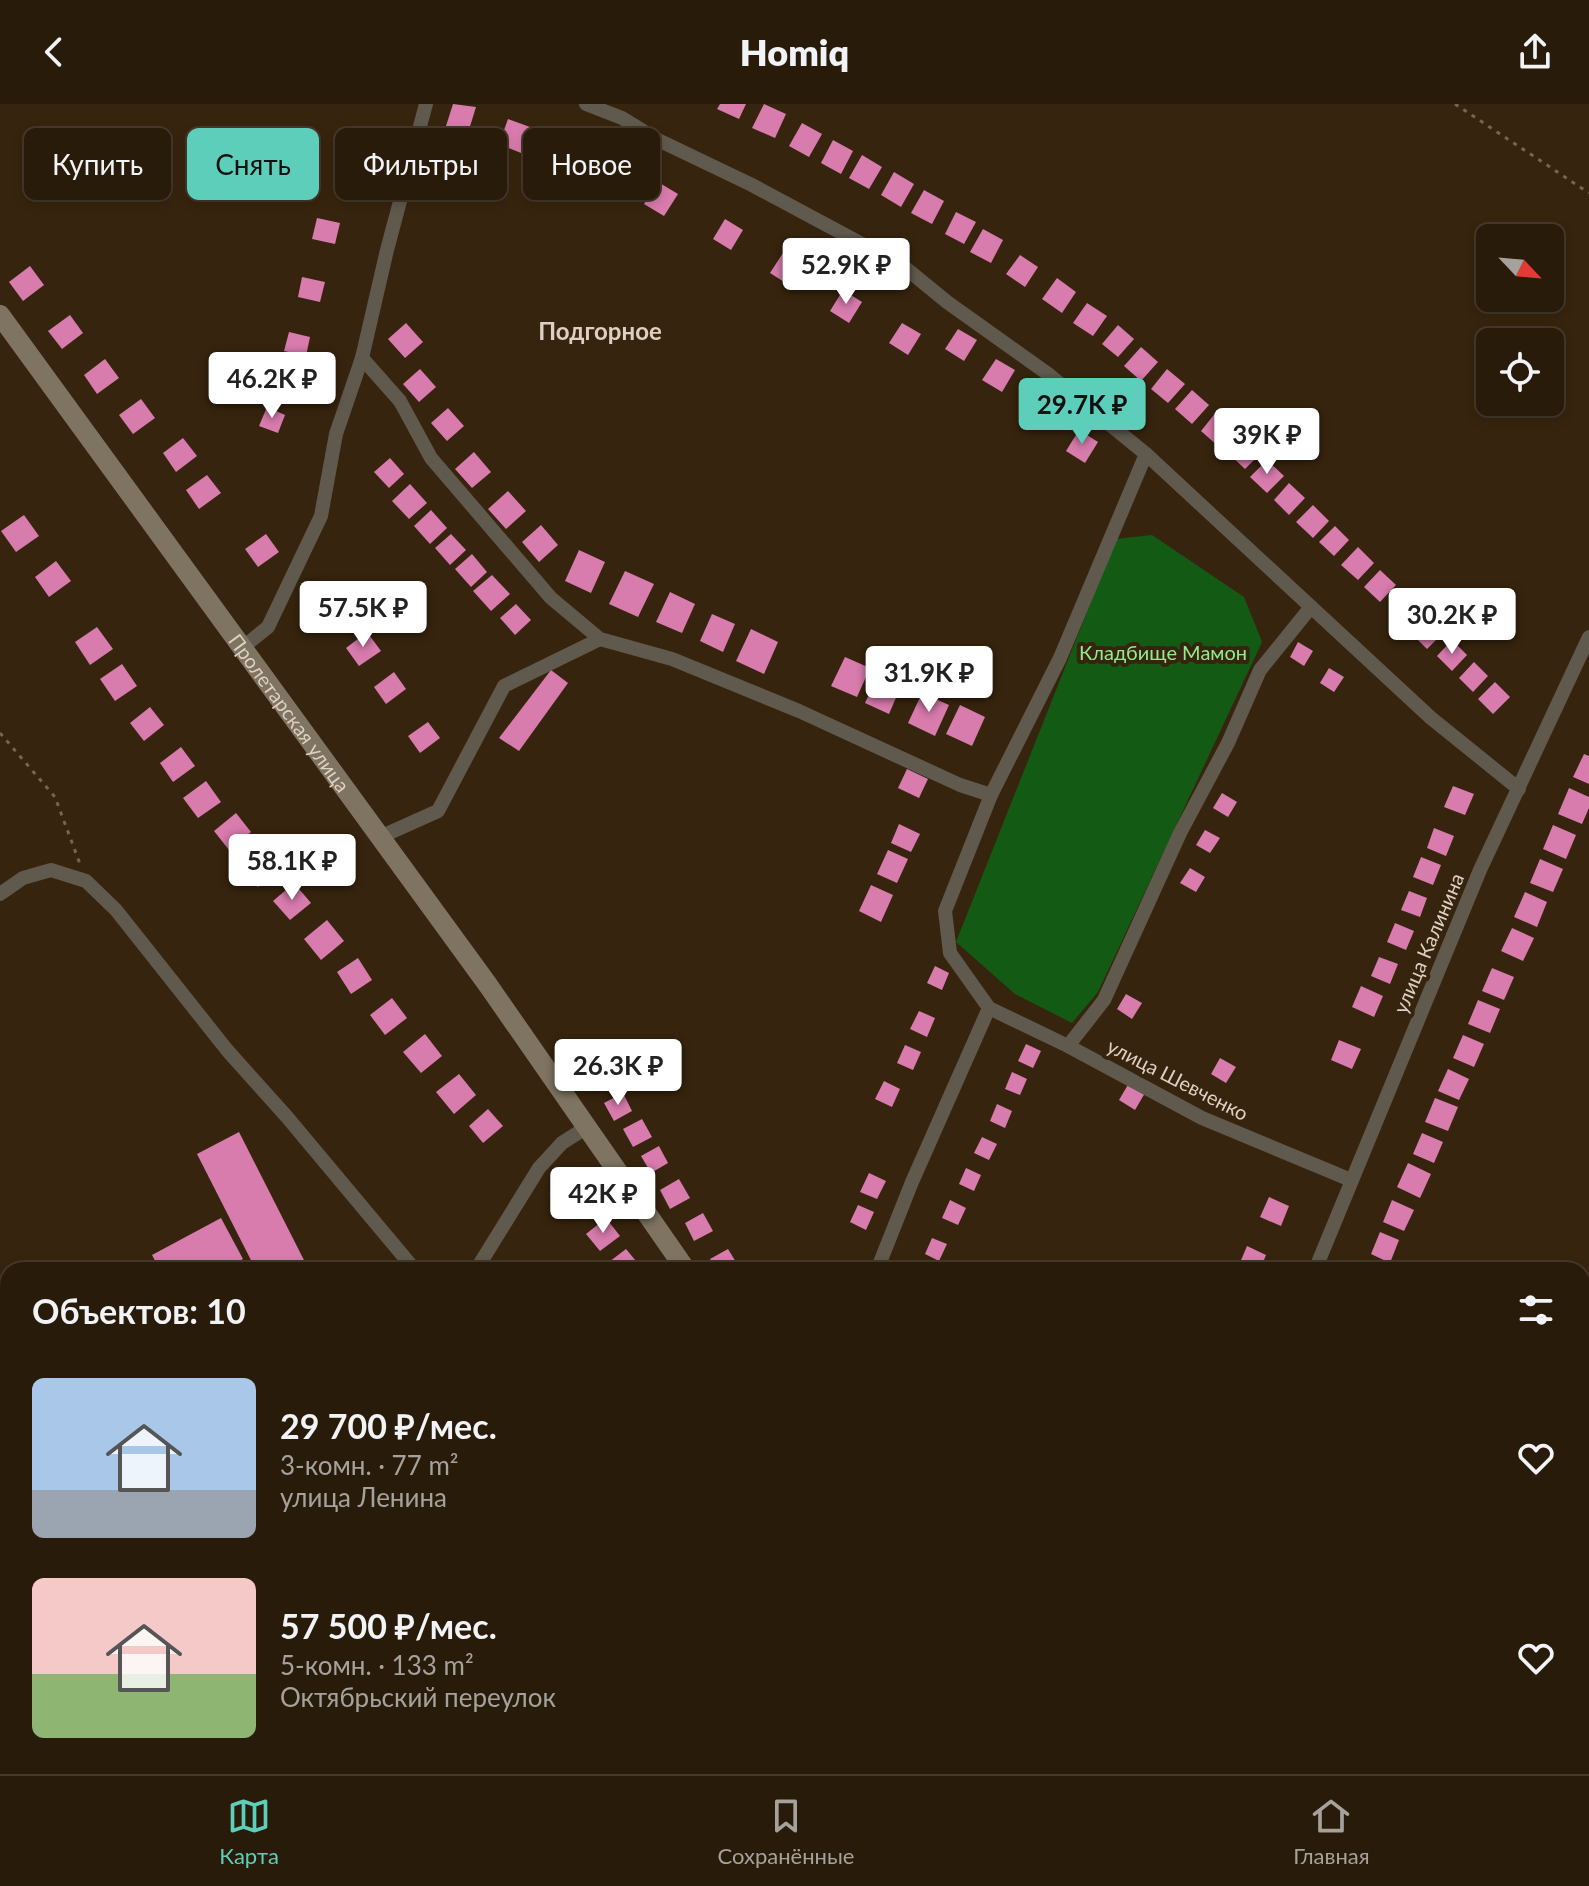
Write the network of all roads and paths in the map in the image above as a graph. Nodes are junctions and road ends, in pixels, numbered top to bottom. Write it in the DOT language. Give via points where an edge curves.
graph roads {
  1 [pos="426,104"];
  2 [pos="586,104"];
  3 [pos="1455,104"];
  4 [pos="1589,193"];
  5 [pos="0,315"];
  6 [pos="362,358"];
  7 [pos="1146,454"];
  8 [pos="1311,607"];
  9 [pos="1589,637"];
  10 [pos="600,639"];
  11 [pos="242,648"];
  12 [pos="0,733"];
  13 [pos="1519,789"];
  14 [pos="991,795"];
  15 [pos="380,837"];
  16 [pos="86,881"];
  17 [pos="0,894"];
  18 [pos="989,1008"];
  19 [pos="1068,1046"];
  20 [pos="587,1127"];
  21 [pos="1351,1180"];
  22 [pos="408,1262"];
  23 [pos="481,1262"];
  24 [pos="680,1262"];
  25 [pos="880,1262"];
  26 [pos="1318,1262"];
  1 -- 6 [label="street"];
  2 -- 7 [label="street" via="903,266"];
  3 -- 4 [label="path"];
  5 -- 11 [label="street, Пролетарская улица"];
  6 -- 10 [label="street" via="400,401 431,458 551,598"];
  6 -- 11 [label="street" via="336,434 321,516 268,627"];
  7 -- 8 [label="street"];
  7 -- 14 [label="street, улица Шевченко" via="1060,658"];
  8 -- 13 [label="street" via="1431,718"];
  8 -- 19 [label="street" via="1260,670 1104,1000"];
  9 -- 13 [label="street, улица Калинина"];
  10 -- 14 [label="street" via="672,659"];
  10 -- 15 [label="street" via="504,686 438,811"];
  11 -- 15 [label="street, Пролетарская улица"];
  12 -- 16 [label="path" via="55,797"];
  13 -- 21 [label="street, улица Калинина"];
  14 -- 18 [label="street, улица Шевченко" via="945,911 950,953"];
  15 -- 20 [label="street, Пролетарская улица"];
  16 -- 17 [label="street" via="51,870 23,878"];
  16 -- 22 [label="street" via="116,910 227,1050"];
  18 -- 19 [label="street, улица Шевченко"];
  18 -- 25 [label="street"];
  19 -- 21 [label="street, улица Шевченко" via="1202,1118"];
  20 -- 23 [label="street" via="562,1143 539,1168"];
  20 -- 24 [label="street, Пролетарская улица"];
  21 -- 26 [label="street, улица Калинина"];
}
